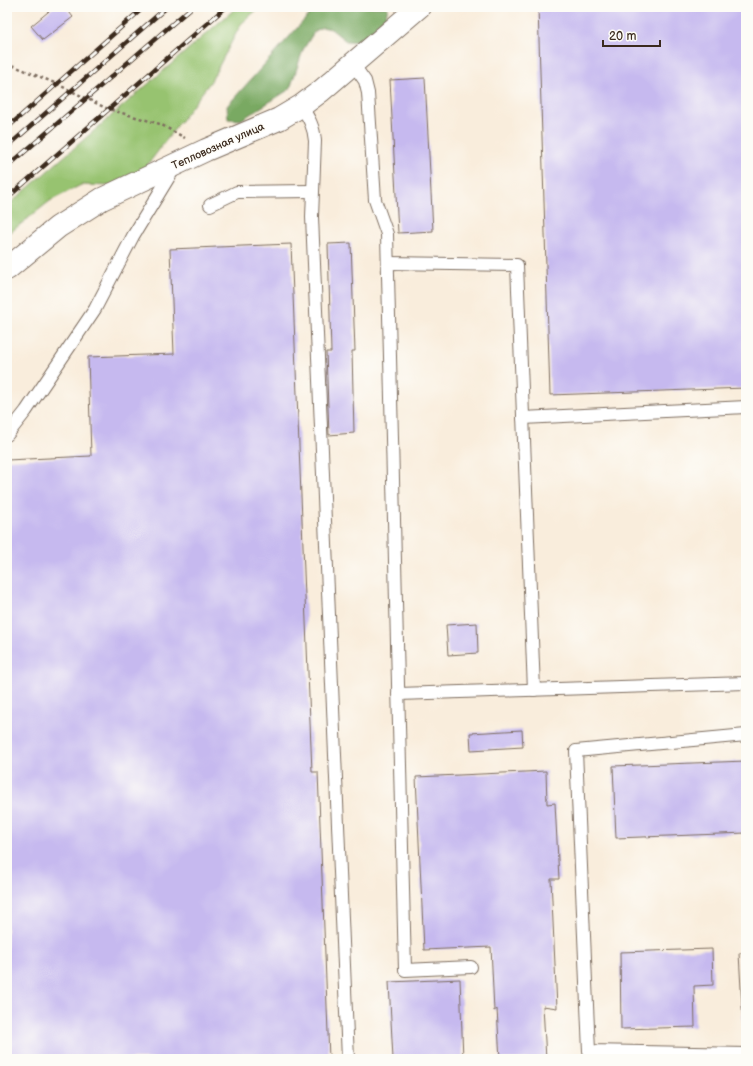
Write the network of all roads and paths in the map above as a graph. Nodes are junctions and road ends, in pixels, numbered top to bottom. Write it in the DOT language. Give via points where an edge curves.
graph roads {
  1 [pos="419,7"];
  2 [pos="7,63"];
  3 [pos="353,64"];
  4 [pos="301,106"];
  5 [pos="206,150"];
  6 [pos="177,164"];
  7 [pos="312,191"];
  8 [pos="210,205"];
  9 [pos="388,263"];
  10 [pos="7,269"];
  11 [pos="746,407"];
  12 [pos="523,418"];
  13 [pos="7,436"];
  14 [pos="746,683"];
  15 [pos="534,690"];
  16 [pos="398,694"];
  17 [pos="746,734"];
  18 [pos="471,967"];
  19 [pos="746,1054"];
  20 [pos="348,1059"];
  1 -- 3 [label="street, Тепловозная улица"];
  2 -- 5 [label="path" via="57,84 108,110 160,124"];
  3 -- 4 [label="street, Тепловозная улица"];
  3 -- 9 [label="lane" via="366,81 375,200 387,234"];
  4 -- 5 [label="street, Тепловозная улица" via="279,119"];
  4 -- 7 [label="lane" via="314,129"];
  5 -- 6 [label="street, Тепловозная улица"];
  6 -- 10 [label="street, Тепловозная улица" via="102,199 58,227"];
  6 -- 13 [label="lane" via="133,236 94,309"];
  7 -- 8 [label="lane" via="237,192"];
  7 -- 20 [label="lane"];
  9 -- 12 [label="lane" via="518,265"];
  9 -- 16 [label="lane"];
  11 -- 12 [label="lane"];
  12 -- 15 [label="lane"];
  14 -- 15 [label="lane"];
  15 -- 16 [label="lane"];
  16 -- 18 [label="lane" via="405,970"];
  17 -- 19 [label="lane" via="576,751 589,1051"];
}
